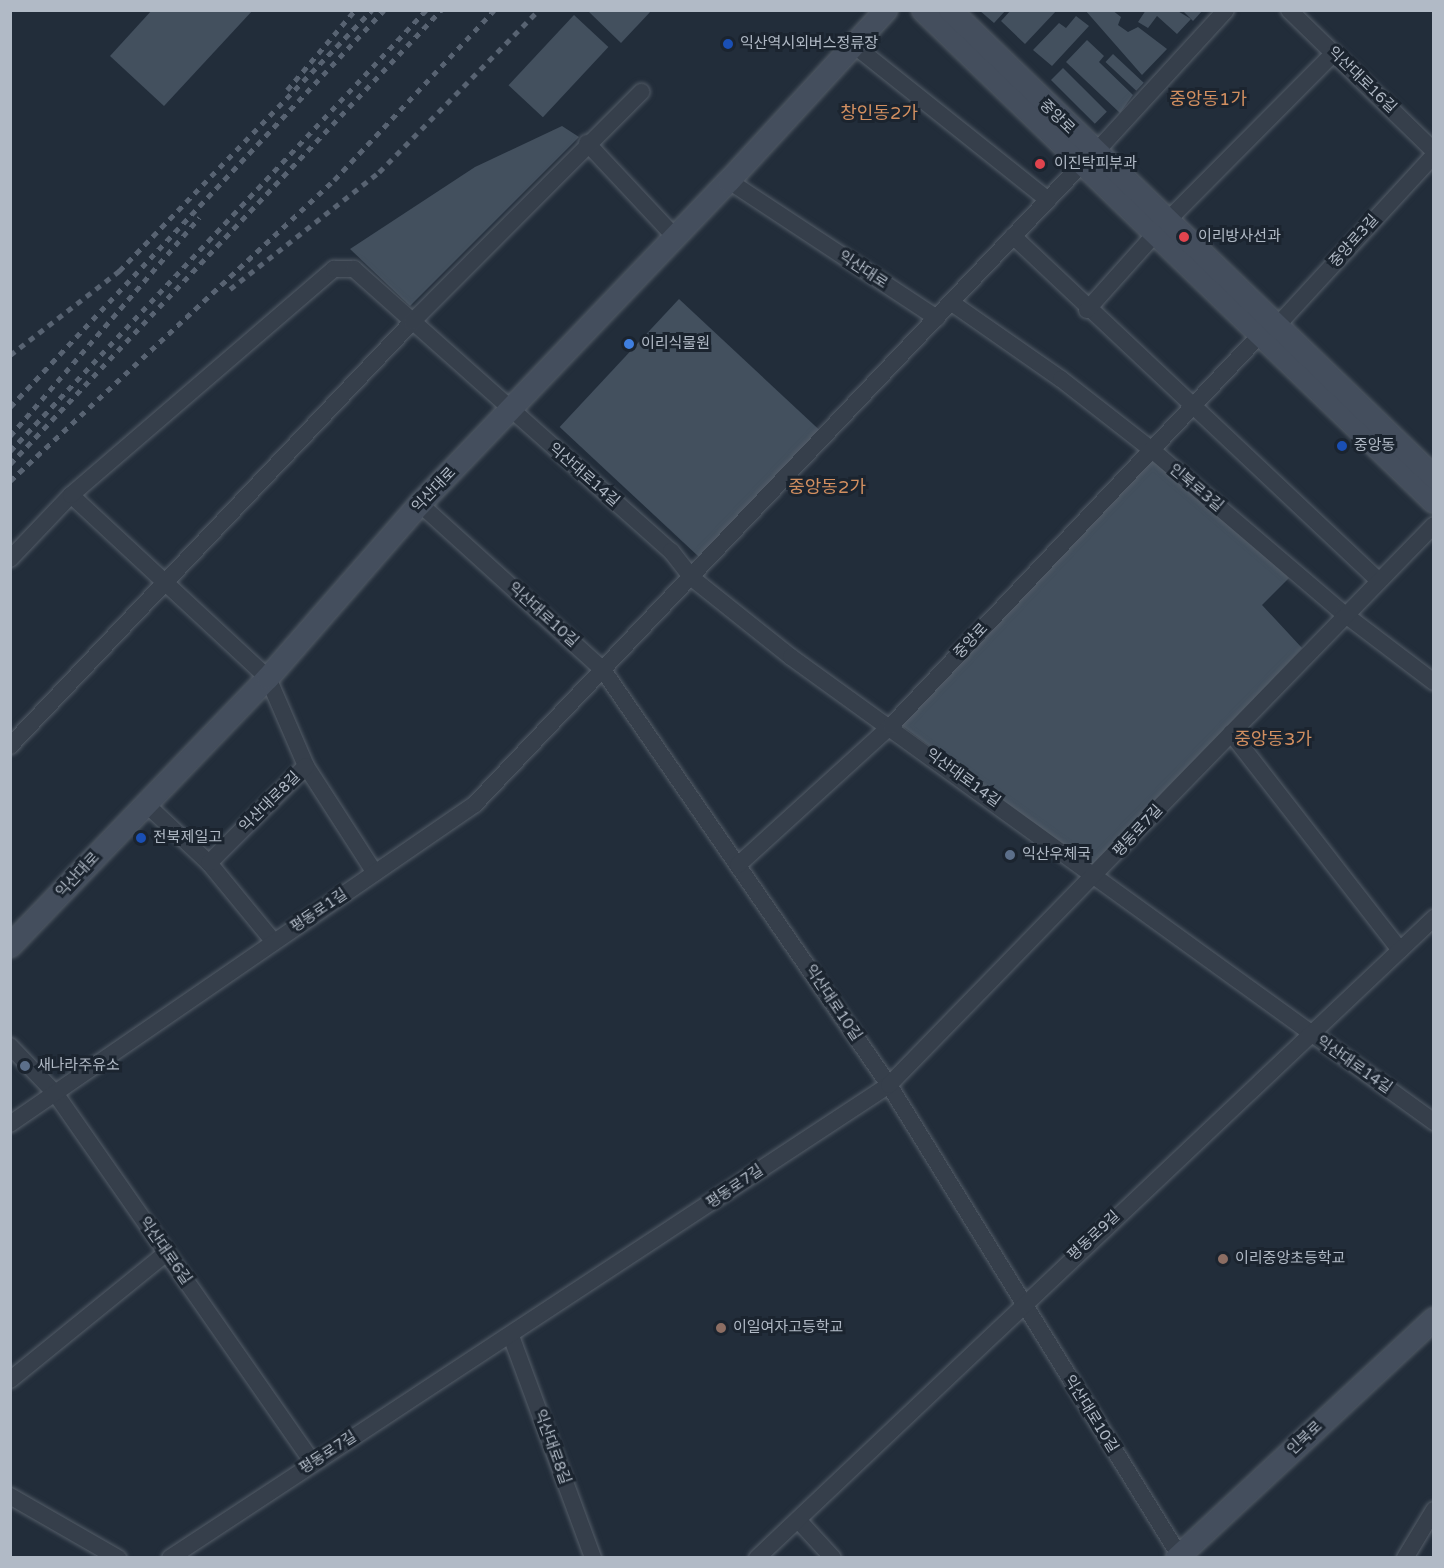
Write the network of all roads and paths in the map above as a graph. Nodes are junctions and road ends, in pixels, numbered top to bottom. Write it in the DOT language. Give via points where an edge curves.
graph roads {
  1 [pos="886,10"];
  2 [pos="923,10"];
  3 [pos="950,10"];
  4 [pos="1226,10"];
  5 [pos="1289,10"];
  6 [pos="855,46"];
  7 [pos="1334,53"];
  8 [pos="641,92"];
  9 [pos="587,143"];
  10 [pos="1434,153"];
  11 [pos="1088,160"];
  12 [pos="729,182"];
  13 [pos="1048,200"];
  14 [pos="1161,227"];
  15 [pos="1013,236"];
  16 [pos="675,237"];
  17 [pos="952,303"];
  18 [pos="1087,310"];
  19 [pos="937,318"];
  20 [pos="412,322"];
  21 [pos="1267,332"];
  22 [pos="1193,407"];
  23 [pos="511,412"];
  24 [pos="1152,450"];
  25 [pos="1434,477"];
  26 [pos="71,495"];
  27 [pos="1434,502"];
  28 [pos="420,504"];
  29 [pos="1434,525"];
  30 [pos="10,559"];
  31 [pos="692,578"];
  32 [pos="1378,580"];
  33 [pos="166,582"];
  34 [pos="1343,613"];
  35 [pos="603,670"];
  36 [pos="268,678"];
  37 [pos="1434,682"];
  38 [pos="891,726"];
  39 [pos="1231,733"];
  40 [pos="10,746"];
  41 [pos="306,766"];
  42 [pos="145,803"];
  43 [pos="208,863"];
  44 [pos="738,865"];
  45 [pos="375,873"];
  46 [pos="1096,875"];
  47 [pos="1434,918"];
  48 [pos="273,941"];
  49 [pos="10,946"];
  50 [pos="1400,950"];
  51 [pos="1310,1034"];
  52 [pos="10,1046"];
  53 [pos="889,1085"];
  54 [pos="55,1093"];
  55 [pos="1434,1122"];
  56 [pos="10,1124"];
  57 [pos="166,1253"];
  58 [pos="1022,1303"];
  59 [pos="1434,1319"];
  60 [pos="511,1336"];
  61 [pos="10,1380"];
  62 [pos="313,1463"];
  63 [pos="10,1496"];
  64 [pos="1434,1510"];
  65 [pos="799,1521"];
  66 [pos="118,1557"];
  67 [pos="170,1557"];
  68 [pos="593,1557"];
  69 [pos="757,1557"];
  70 [pos="833,1557"];
  71 [pos="1179,1557"];
  72 [pos="1405,1557"];
  1 -- 6 [label="street, 익산대로"];
  2 -- 11 [label="street, 중앙로"];
  3 -- 11 [label="street, 중앙로"];
  4 -- 11 [label="street"];
  5 -- 7 [label="street, 익산대로16길"];
  6 -- 12 [label="street, 익산대로"];
  6 -- 13 [label="street"];
  7 -- 10 [label="street, 익산대로16길"];
  7 -- 14 [label="street"];
  8 -- 9 [label="street"];
  9 -- 16 [label="street"];
  9 -- 20 [label="street"];
  10 -- 21 [label="street, 중앙로3길"];
  11 -- 13 [label="street"];
  11 -- 14 [label="street, 중앙로"];
  12 -- 16 [label="street, 익산대로"];
  12 -- 19 [label="street, 익산대로"];
  13 -- 15 [label="street"];
  14 -- 18 [label="street"];
  14 -- 21 [label="street, 중앙로"];
  15 -- 17 [label="street"];
  15 -- 18 [label="street"];
  16 -- 23 [label="street, 익산대로"];
  17 -- 19 [label="street"];
  17 -- 24 [label="street, 인북로3길" via="1061,379"];
  18 -- 22 [label="street"];
  19 -- 31 [label="street"];
  20 -- 23 [label="street, 익산대로14길"];
  20 -- 26 [label="street, 익산대로14길" via="354,269 334,270"];
  20 -- 33 [label="street"];
  21 -- 22 [label="street, 중앙로"];
  21 -- 25 [label="street, 중앙로"];
  21 -- 27 [label="street, 중앙로"];
  22 -- 24 [label="street, 중앙로"];
  22 -- 32 [label="street"];
  23 -- 28 [label="street, 익산대로"];
  23 -- 31 [label="street, 익산대로14길" via="671,551"];
  24 -- 34 [label="street, 인북로3길"];
  24 -- 38 [label="street, 중앙로"];
  26 -- 30 [label="street, 익산대로14길"];
  26 -- 33 [label="street"];
  28 -- 35 [label="street, 익산대로10길"];
  28 -- 36 [label="street, 익산대로"];
  29 -- 32 [label="street, 평동로7길"];
  31 -- 35 [label="street"];
  31 -- 38 [label="street, 익산대로14길" via="791,657"];
  32 -- 34 [label="street, 평동로7길"];
  33 -- 36 [label="street"];
  33 -- 40 [label="street"];
  34 -- 37 [label="street, 인북로3길"];
  34 -- 39 [label="street, 평동로7길"];
  35 -- 44 [label="street, 익산대로10길"];
  35 -- 45 [label="street, 평동로1길" via="475,804"];
  36 -- 41 [label="street, 익산대로8길"];
  36 -- 42 [label="street, 익산대로"];
  38 -- 44 [label="street, 중앙로"];
  38 -- 46 [label="street, 익산대로14길"];
  39 -- 46 [label="street, 평동로7길"];
  39 -- 50 [label="street"];
  41 -- 43 [label="street, 익산대로8길"];
  41 -- 45 [label="street, 익산대로8길"];
  42 -- 43 [label="street"];
  42 -- 49 [label="street, 익산대로"];
  43 -- 48 [label="street"];
  44 -- 53 [label="street, 익산대로10길"];
  45 -- 48 [label="street, 평동로1길"];
  46 -- 51 [label="street, 익산대로14길"];
  46 -- 53 [label="street, 평동로7길"];
  47 -- 50 [label="street, 평동로9길"];
  48 -- 54 [label="street, 평동로1길"];
  50 -- 51 [label="street, 평동로9길"];
  51 -- 55 [label="street, 익산대로14길"];
  51 -- 58 [label="street, 평동로9길"];
  52 -- 54 [label="street, 익산대로6길"];
  53 -- 58 [label="street, 익산대로10길"];
  53 -- 60 [label="street, 평동로7길"];
  54 -- 56 [label="street, 평동로1길"];
  54 -- 57 [label="street, 익산대로6길"];
  57 -- 61 [label="street"];
  57 -- 62 [label="street, 익산대로6길"];
  58 -- 65 [label="street, 평동로9길"];
  58 -- 71 [label="street, 익산대로10길"];
  59 -- 71 [label="street, 인북로"];
  60 -- 62 [label="street, 평동로7길"];
  60 -- 68 [label="street, 익산대로8길"];
  62 -- 67 [label="street, 평동로7길"];
  63 -- 66 [label="street"];
  64 -- 72 [label="street"];
  65 -- 69 [label="street, 평동로9길"];
  65 -- 70 [label="street"];
}
